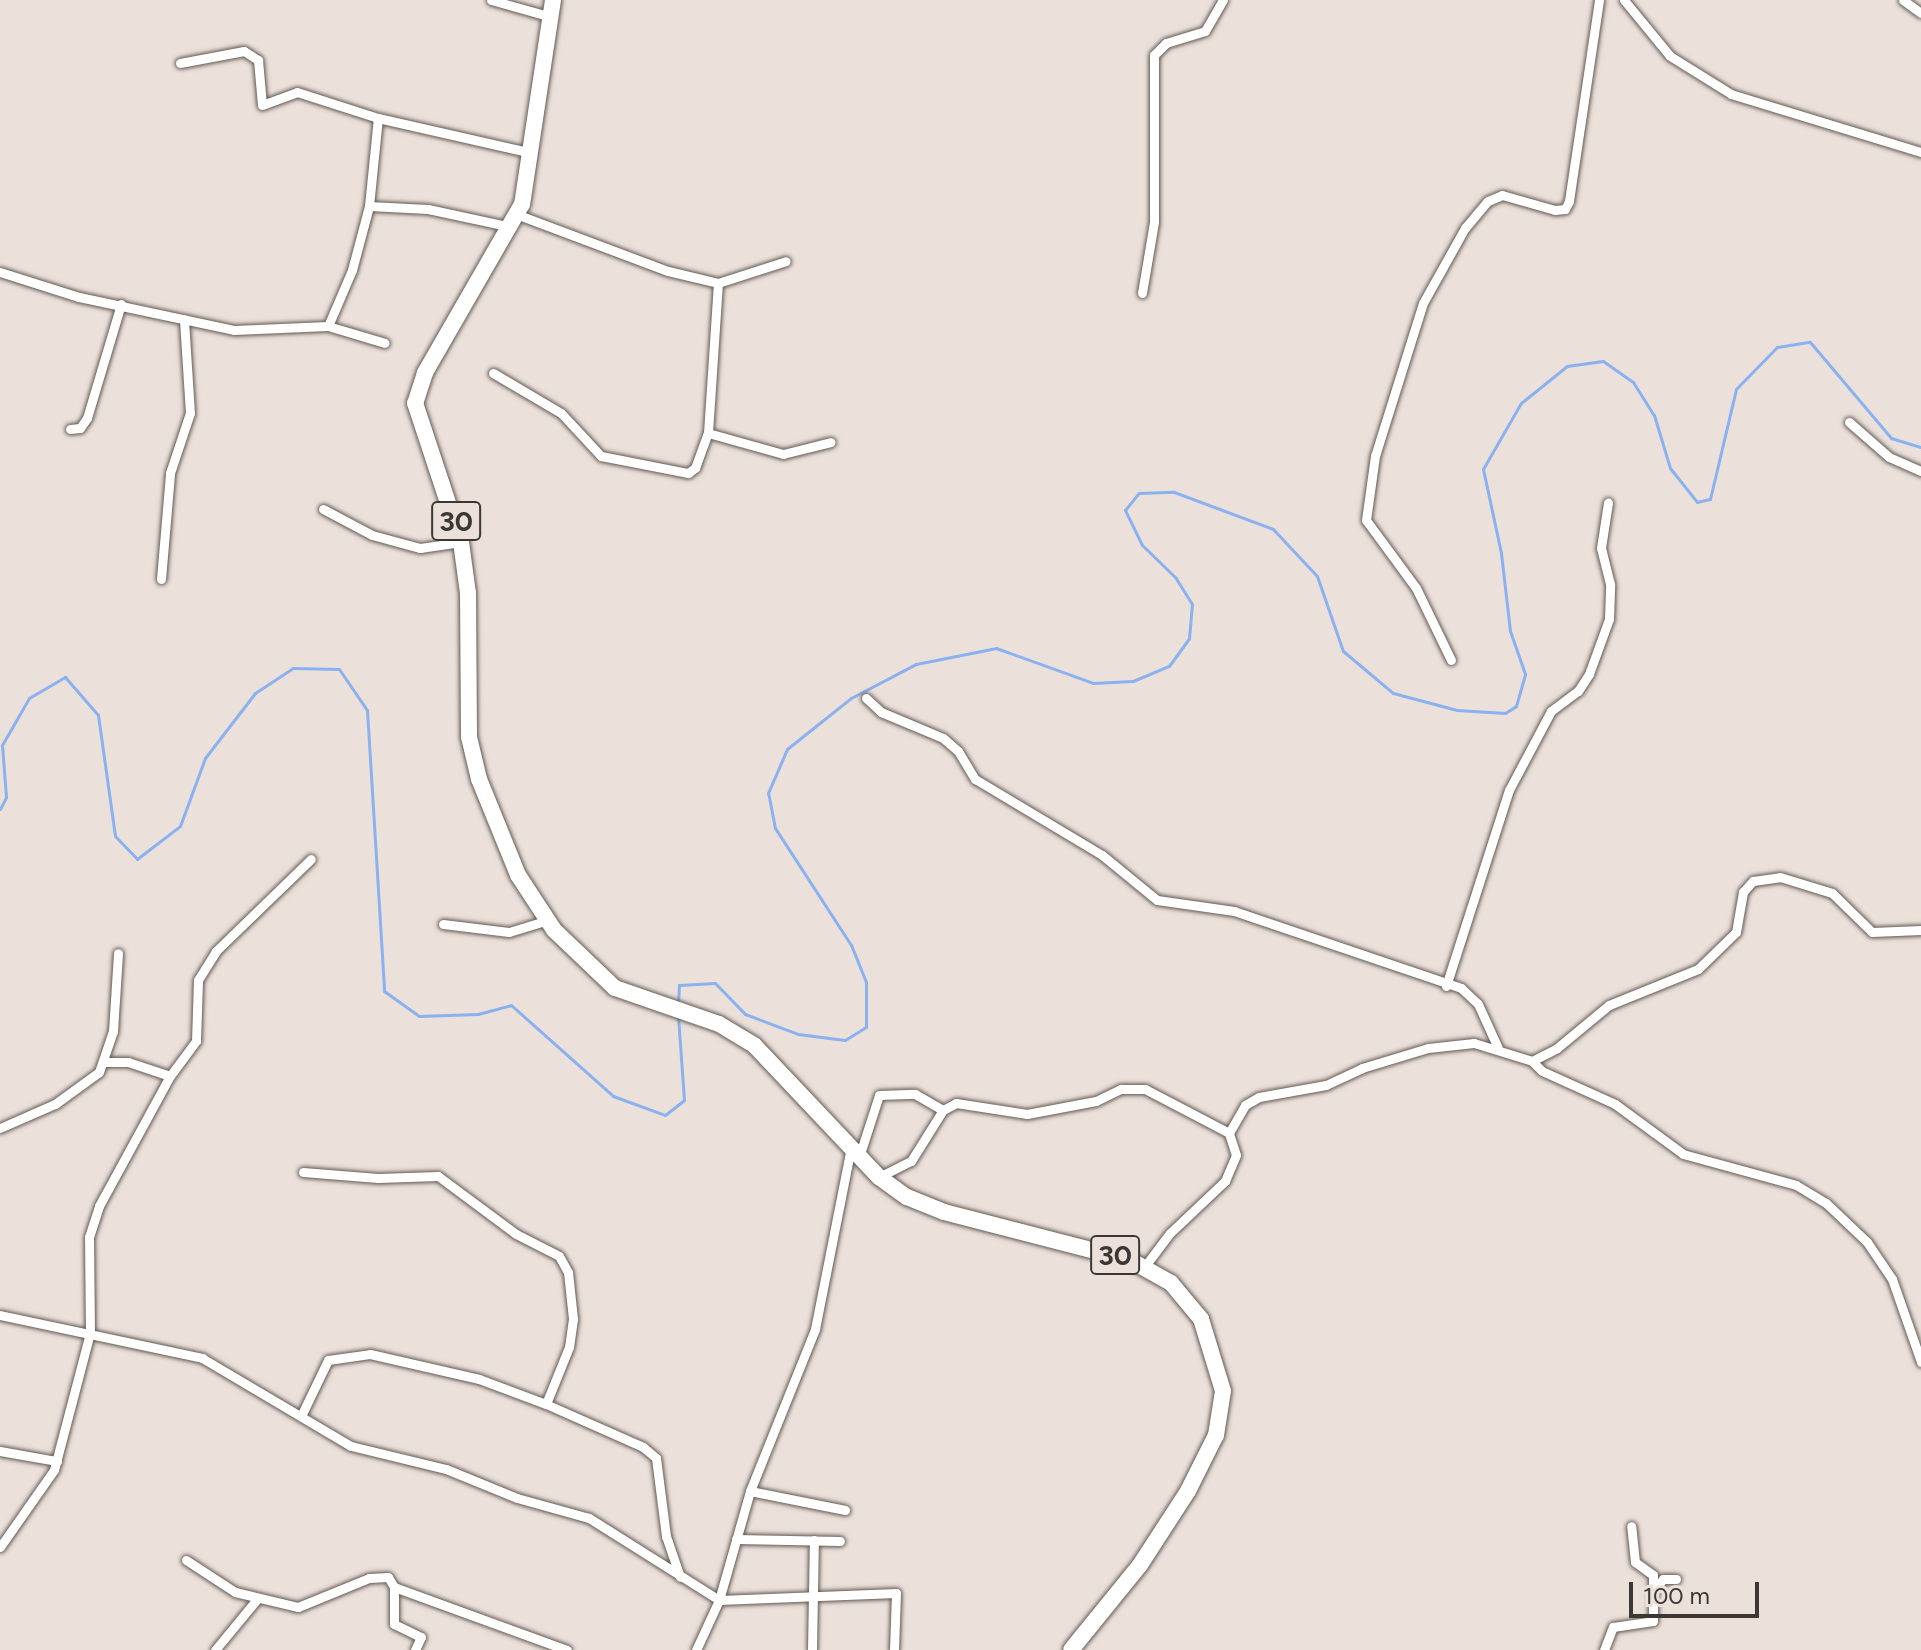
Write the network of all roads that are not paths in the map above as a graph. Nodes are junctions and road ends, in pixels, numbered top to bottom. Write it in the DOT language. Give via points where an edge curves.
graph roads {
  1 [pos="491,0"];
  2 [pos="1223,0"];
  3 [pos="1599,0"];
  4 [pos="1624,0"];
  5 [pos="1903,0"];
  6 [pos="551,8"];
  7 [pos="1921,13"];
  8 [pos="180,63"];
  9 [pos="378,118"];
  10 [pos="1921,152"];
  11 [pos="532,153"];
  12 [pos="369,206"];
  13 [pos="514,220"];
  14 [pos="786,261"];
  15 [pos="0,272"];
  16 [pos="718,283"];
  17 [pos="1142,293"];
  18 [pos="121,304"];
  19 [pos="184,319"];
  20 [pos="328,326"];
  21 [pos="385,343"];
  22 [pos="493,373"];
  23 [pos="1849,422"];
  24 [pos="70,429"];
  25 [pos="708,433"];
  26 [pos="831,442"];
  27 [pos="1921,471"];
  28 [pos="1608,503"];
  29 [pos="323,509"];
  30 [pos="461,542"];
  31 [pos="161,579"];
  32 [pos="1451,660"];
  33 [pos="866,698"];
  34 [pos="311,859"];
  35 [pos="548,920"];
  36 [pos="443,924"];
  37 [pos="1921,930"];
  38 [pos="118,953"];
  39 [pos="1446,986"];
  40 [pos="1498,1048"];
  41 [pos="1532,1061"];
  42 [pos="105,1062"];
  43 [pos="170,1076"];
  44 [pos="943,1110"];
  45 [pos="0,1128"];
  46 [pos="1229,1133"];
  47 [pos="855,1153"];
  48 [pos="303,1172"];
  49 [pos="879,1177"];
  50 [pos="1145,1266"];
  51 [pos="0,1315"];
  52 [pos="90,1333"];
  53 [pos="1921,1362"];
  54 [pos="546,1404"];
  55 [pos="302,1414"];
  56 [pos="0,1451"];
  57 [pos="57,1461"];
  58 [pos="750,1491"];
  59 [pos="845,1510"];
  60 [pos="1631,1526"];
  61 [pos="736,1539"];
  62 [pos="814,1540"];
  63 [pos="840,1541"];
  64 [pos="0,1547"];
  65 [pos="186,1560"];
  66 [pos="680,1577"];
  67 [pos="1676,1579"];
  68 [pos="394,1587"];
  69 [pos="1653,1592"];
  70 [pos="815,1598"];
  71 [pos="257,1599"];
  72 [pos="719,1600"];
  73 [pos="1077,1648"];
  74 [pos="215,1650"];
  75 [pos="415,1650"];
  76 [pos="567,1650"];
  77 [pos="696,1650"];
  78 [pos="812,1650"];
  79 [pos="894,1650"];
  80 [pos="1604,1650"];
  1 -- 6 [label="street"];
  2 -- 17 [label="street" via="1205,31 1166,43 1154,55 1154,222"];
  3 -- 32 [label="street" via="1569,201 1565,209 1555,210 1502,195 1488,201 1465,228 1423,303 1375,456 1366,520 1416,588"];
  4 -- 10 [label="street" via="1687,71 1731,94"];
  5 -- 7 [label="street"];
  6 -- 11 [label="highway, 30"];
  8 -- 9 [label="street" via="244,51 258,60 262,105 293,91"];
  9 -- 11 [label="street"];
  9 -- 12 [label="street"];
  11 -- 13 [label="highway, 30"];
  12 -- 13 [label="street"];
  12 -- 20 [label="street" via="352,270"];
  13 -- 16 [label="street"];
  13 -- 30 [label="highway, 30" via="425,373 415,403"];
  14 -- 16 [label="street"];
  15 -- 18 [label="street" via="58,292"];
  16 -- 25 [label="street"];
  18 -- 19 [label="street"];
  18 -- 24 [label="street" via="87,418 80,428"];
  19 -- 20 [label="street" via="251,331"];
  19 -- 31 [label="street" via="190,413 170,473"];
  20 -- 21 [label="street"];
  22 -- 25 [label="street" via="561,413 601,456 614,461 688,473 695,468"];
  23 -- 27 [label="street" via="1889,457"];
  25 -- 26 [label="street" via="783,454"];
  28 -- 39 [label="street" via="1601,548 1610,584 1609,619 1589,674 1551,711 1509,790"];
  29 -- 30 [label="street" via="384,540 420,548"];
  30 -- 35 [label="highway, 30" via="468,593 472,751 501,841"];
  33 -- 39 [label="street" via="881,712 943,738 975,779 1102,855 1157,900 1234,911"];
  34 -- 43 [label="street" via="216,951 198,980 199,1034"];
  35 -- 36 [label="street" via="509,932"];
  35 -- 47 [label="highway, 30" via="615,988 702,1018 761,1051"];
  37 -- 41 [label="street" via="1872,932 1832,893 1780,877 1753,881 1743,892 1736,932 1698,969 1609,1005 1557,1048"];
  38 -- 42 [label="street"];
  39 -- 40 [label="street" via="1473,996"];
  40 -- 41 [label="street"];
  40 -- 46 [label="street" via="1449,1044 1383,1060 1314,1088 1259,1097 1245,1105"];
  41 -- 53 [label="street" via="1553,1077 1615,1104 1683,1154 1796,1185 1826,1203 1867,1242 1892,1279"];
  42 -- 43 [label="street" via="128,1062"];
  42 -- 45 [label="street" via="90,1081 55,1104"];
  43 -- 52 [label="street" via="99,1206 89,1237"];
  44 -- 46 [label="street" via="962,1103 1027,1114 1139,1088 1157,1092"];
  44 -- 47 [label="street" via="915,1094 879,1095"];
  44 -- 49 [label="street" via="911,1161"];
  46 -- 50 [label="street" via="1236,1155 1225,1181 1170,1233"];
  47 -- 49 [label="highway, 30"];
  47 -- 58 [label="street" via="815,1329"];
  48 -- 54 [label="street" via="438,1176 516,1234 559,1256 568,1272 573,1319 569,1347"];
  49 -- 50 [label="highway, 30" via="930,1208"];
  50 -- 73 [label="highway, 30" via="1171,1283 1201,1319 1221,1376 1221,1419 1188,1491"];
  51 -- 52 [label="street"];
  52 -- 55 [label="street" via="202,1358"];
  52 -- 57 [label="street"];
  54 -- 55 [label="street" via="479,1379 370,1354 328,1360"];
  54 -- 66 [label="street" via="643,1447 656,1458 666,1536"];
  55 -- 66 [label="street" via="351,1446 446,1469 517,1498 580,1514"];
  56 -- 57 [label="street"];
  57 -- 64 [label="street"];
  58 -- 59 [label="street"];
  58 -- 61 [label="street"];
  60 -- 69 [label="street" via="1635,1562 1652,1572"];
  61 -- 62 [label="street"];
  61 -- 72 [label="street"];
  62 -- 63 [label="street"];
  62 -- 70 [label="street"];
  65 -- 71 [label="street" via="235,1592"];
  66 -- 72 [label="street"];
  67 -- 69 [label="street" via="1663,1579"];
  68 -- 71 [label="street" via="388,1577 377,1576 308,1606"];
  68 -- 75 [label="street" via="394,1624 421,1637"];
  68 -- 76 [label="street"];
  69 -- 80 [label="street" via="1651,1623 1613,1627"];
  70 -- 72 [label="street"];
  70 -- 78 [label="street"];
  70 -- 79 [label="street" via="899,1595"];
  71 -- 74 [label="street"];
  72 -- 77 [label="street"];
}
